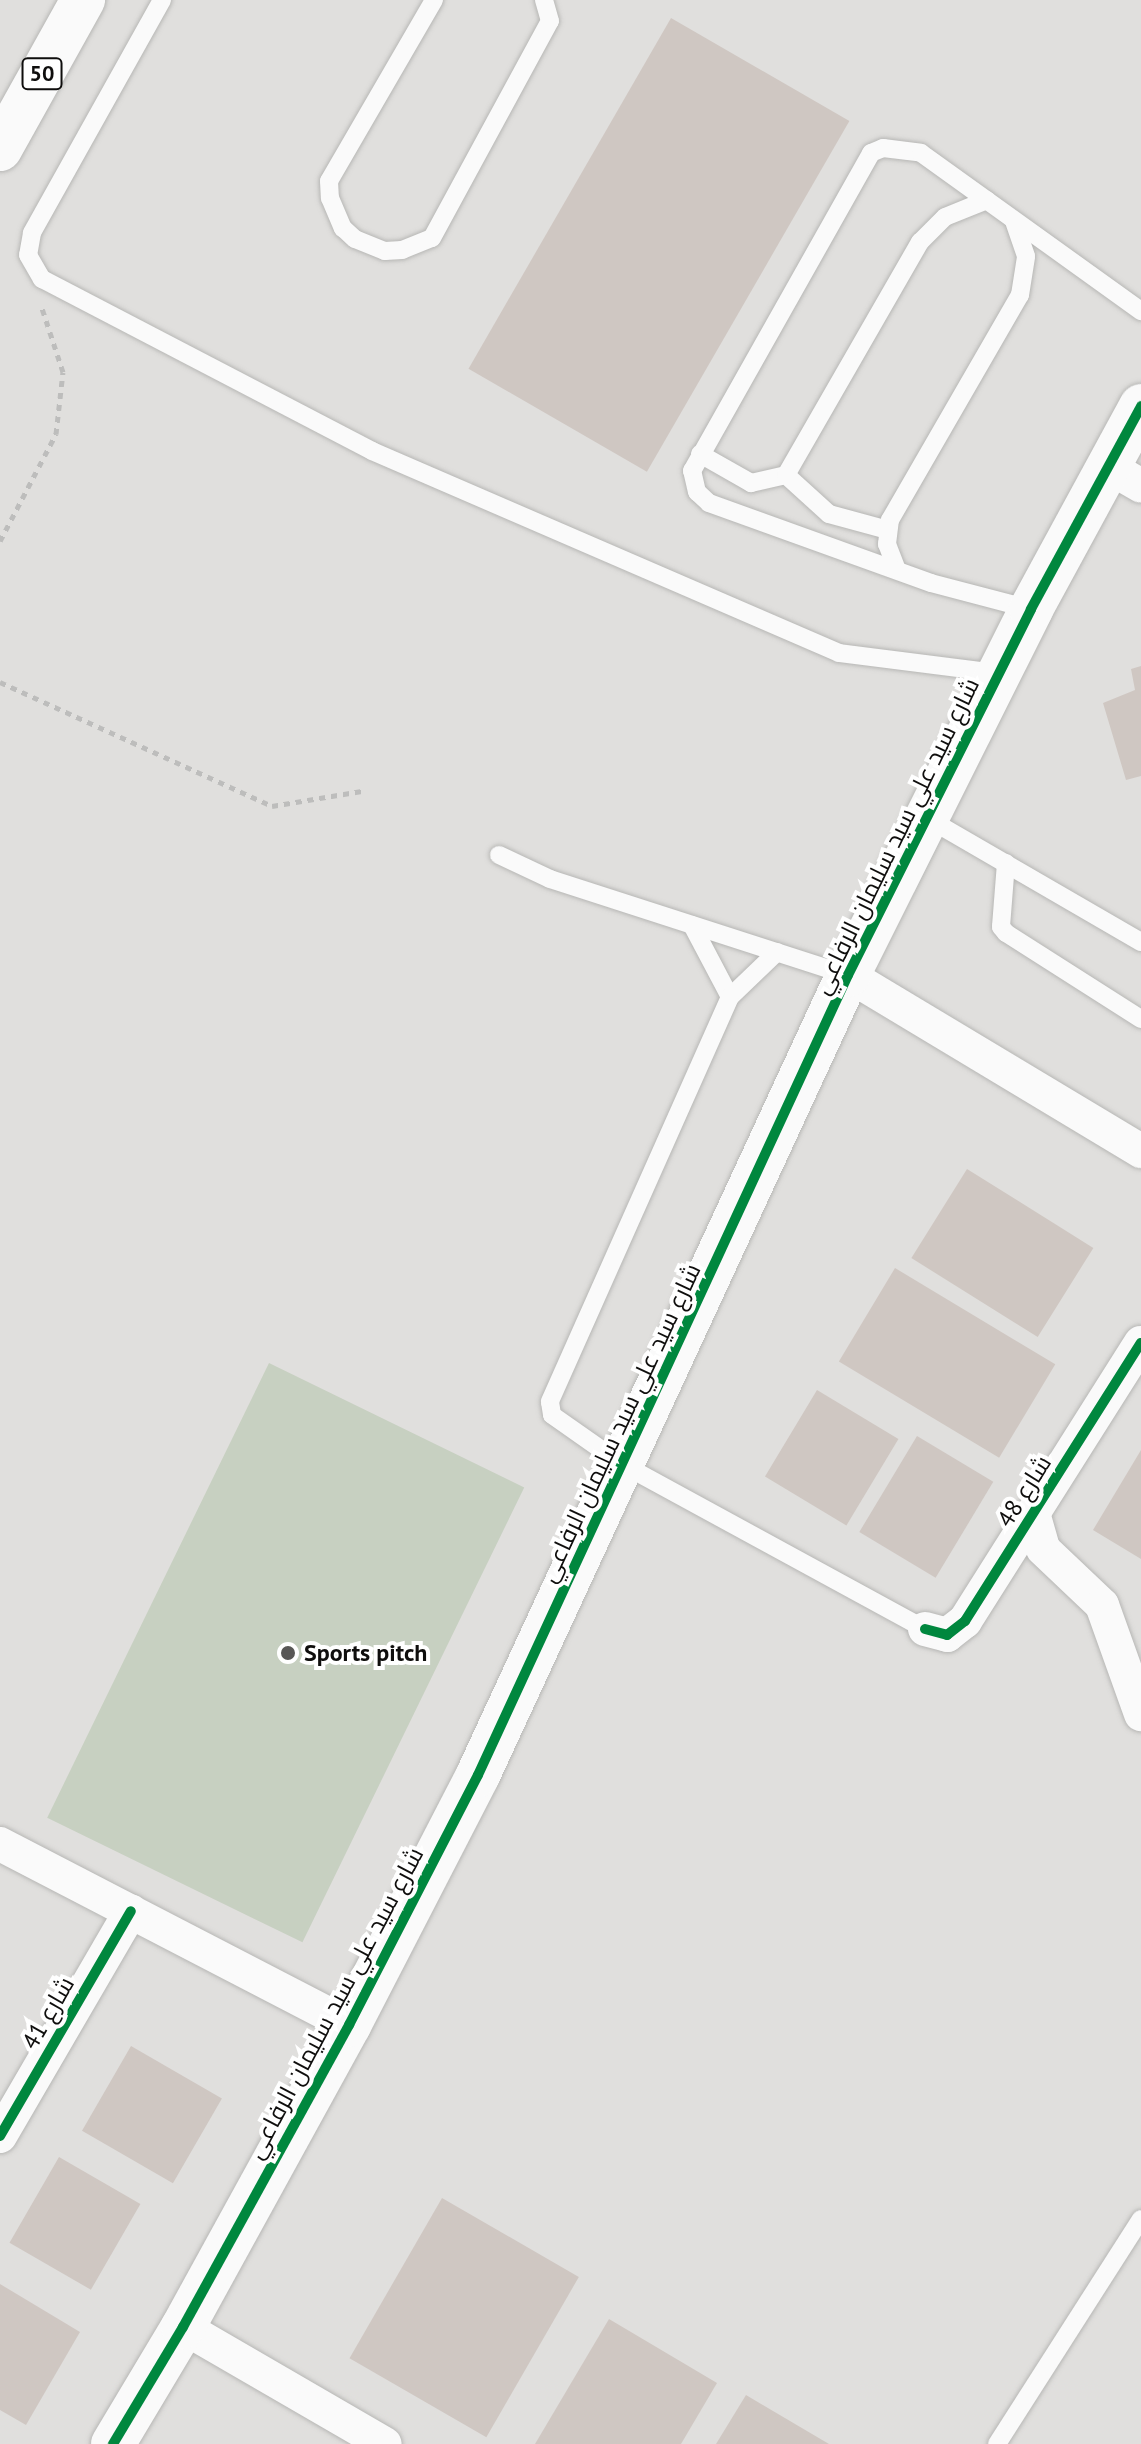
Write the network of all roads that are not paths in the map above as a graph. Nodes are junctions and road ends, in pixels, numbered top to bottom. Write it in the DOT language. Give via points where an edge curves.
graph roads {
  1 [pos="83,0"];
  2 [pos="162,0"];
  3 [pos="434,0"];
  4 [pos="544,0"];
  5 [pos="0,149"];
  6 [pos="987,200"];
  7 [pos="1013,218"];
  8 [pos="1141,311"];
  9 [pos="1141,406"];
  10 [pos="700,454"];
  11 [pos="786,475"];
  12 [pos="1124,476"];
  13 [pos="888,530"];
  14 [pos="897,570"];
  15 [pos="1031,609"];
  16 [pos="1000,673"];
  17 [pos="927,818"];
  18 [pos="499,855"];
  19 [pos="1006,863"];
  20 [pos="692,925"];
  21 [pos="1141,942"];
  22 [pos="777,952"];
  23 [pos="848,975"];
  24 [pos="730,997"];
  25 [pos="1141,1019"];
  26 [pos="1141,1151"];
  27 [pos="1141,1343"];
  28 [pos="622,1464"];
  29 [pos="1033,1513"];
  30 [pos="1102,1605"];
  31 [pos="925,1629"];
  32 [pos="1141,1629"];
  33 [pos="1141,1714"];
  34 [pos="0,1844"];
  35 [pos="131,1911"];
  36 [pos="349,2025"];
  37 [pos="0,2136"];
  38 [pos="1141,2219"];
  39 [pos="183,2327"];
  40 [pos="1006,2441"];
  41 [pos="113,2444"];
  42 [pos="385,2444"];
  1 -- 5 [label="main road, 50"];
  2 -- 16 [label="lane" via="32,233 28,255 42,279 372,451 839,653"];
  3 -- 4 [label="lane" via="329,181 343,228 385,251 432,238 550,21"];
  6 -- 7 [label="lane"];
  6 -- 10 [label="lane" via="921,153 895,147 871,153"];
  6 -- 11 [label="lane" via="945,217 920,242"];
  7 -- 8 [label="lane"];
  7 -- 13 [label="lane" via="1026,256 1020,295"];
  9 -- 12 [label="main road, شارع سيد علي سيد سليمان الرفاعي"];
  10 -- 11 [label="lane" via="751,483"];
  10 -- 14 [label="lane" via="693,482 709,503"];
  11 -- 13 [label="lane" via="829,514"];
  12 -- 15 [label="main road, شارع سيد علي سيد سليمان الرفاعي"];
  13 -- 14 [label="lane"];
  14 -- 15 [label="lane"];
  15 -- 16 [label="main road, شارع سيد علي سيد سليمان الرفاعي"];
  16 -- 17 [label="main road, شارع سيد علي سيد سليمان الرفاعي"];
  17 -- 19 [label="lane"];
  17 -- 23 [label="main road, شارع سيد علي سيد سليمان الرفاعي"];
  18 -- 20 [label="lane" via="550,879"];
  19 -- 21 [label="lane"];
  19 -- 25 [label="lane" via="1001,927 1006,933"];
  20 -- 22 [label="lane"];
  20 -- 24 [label="lane"];
  22 -- 23 [label="lane"];
  22 -- 24 [label="lane"];
  23 -- 26 [label="street"];
  23 -- 28 [label="main road, شارع سيد علي سيد سليمان الرفاعي"];
  24 -- 28 [label="lane" via="550,1402 562,1426"];
  27 -- 29 [label="street, شارع 48"];
  28 -- 31 [label="lane"];
  28 -- 36 [label="main road, شارع سيد علي سيد سليمان الرفاعي" via="478,1775"];
  29 -- 30 [label="street, شارع 48" via="1043,1549"];
  29 -- 31 [label="street, شارع 48" via="956,1632 937,1635"];
  30 -- 32 [label="street, شارع 48"];
  30 -- 33 [label="street, شارع 48"];
  34 -- 35 [label="street"];
  35 -- 36 [label="street"];
  35 -- 37 [label="street, شارع 41"];
  36 -- 39 [label="main road, شارع سيد علي سيد سليمان الرفاعي"];
  38 -- 40 [label="lane"];
  39 -- 41 [label="main road, شارع سيد علي سيد سليمان الرفاعي"];
  39 -- 42 [label="street"];
}
